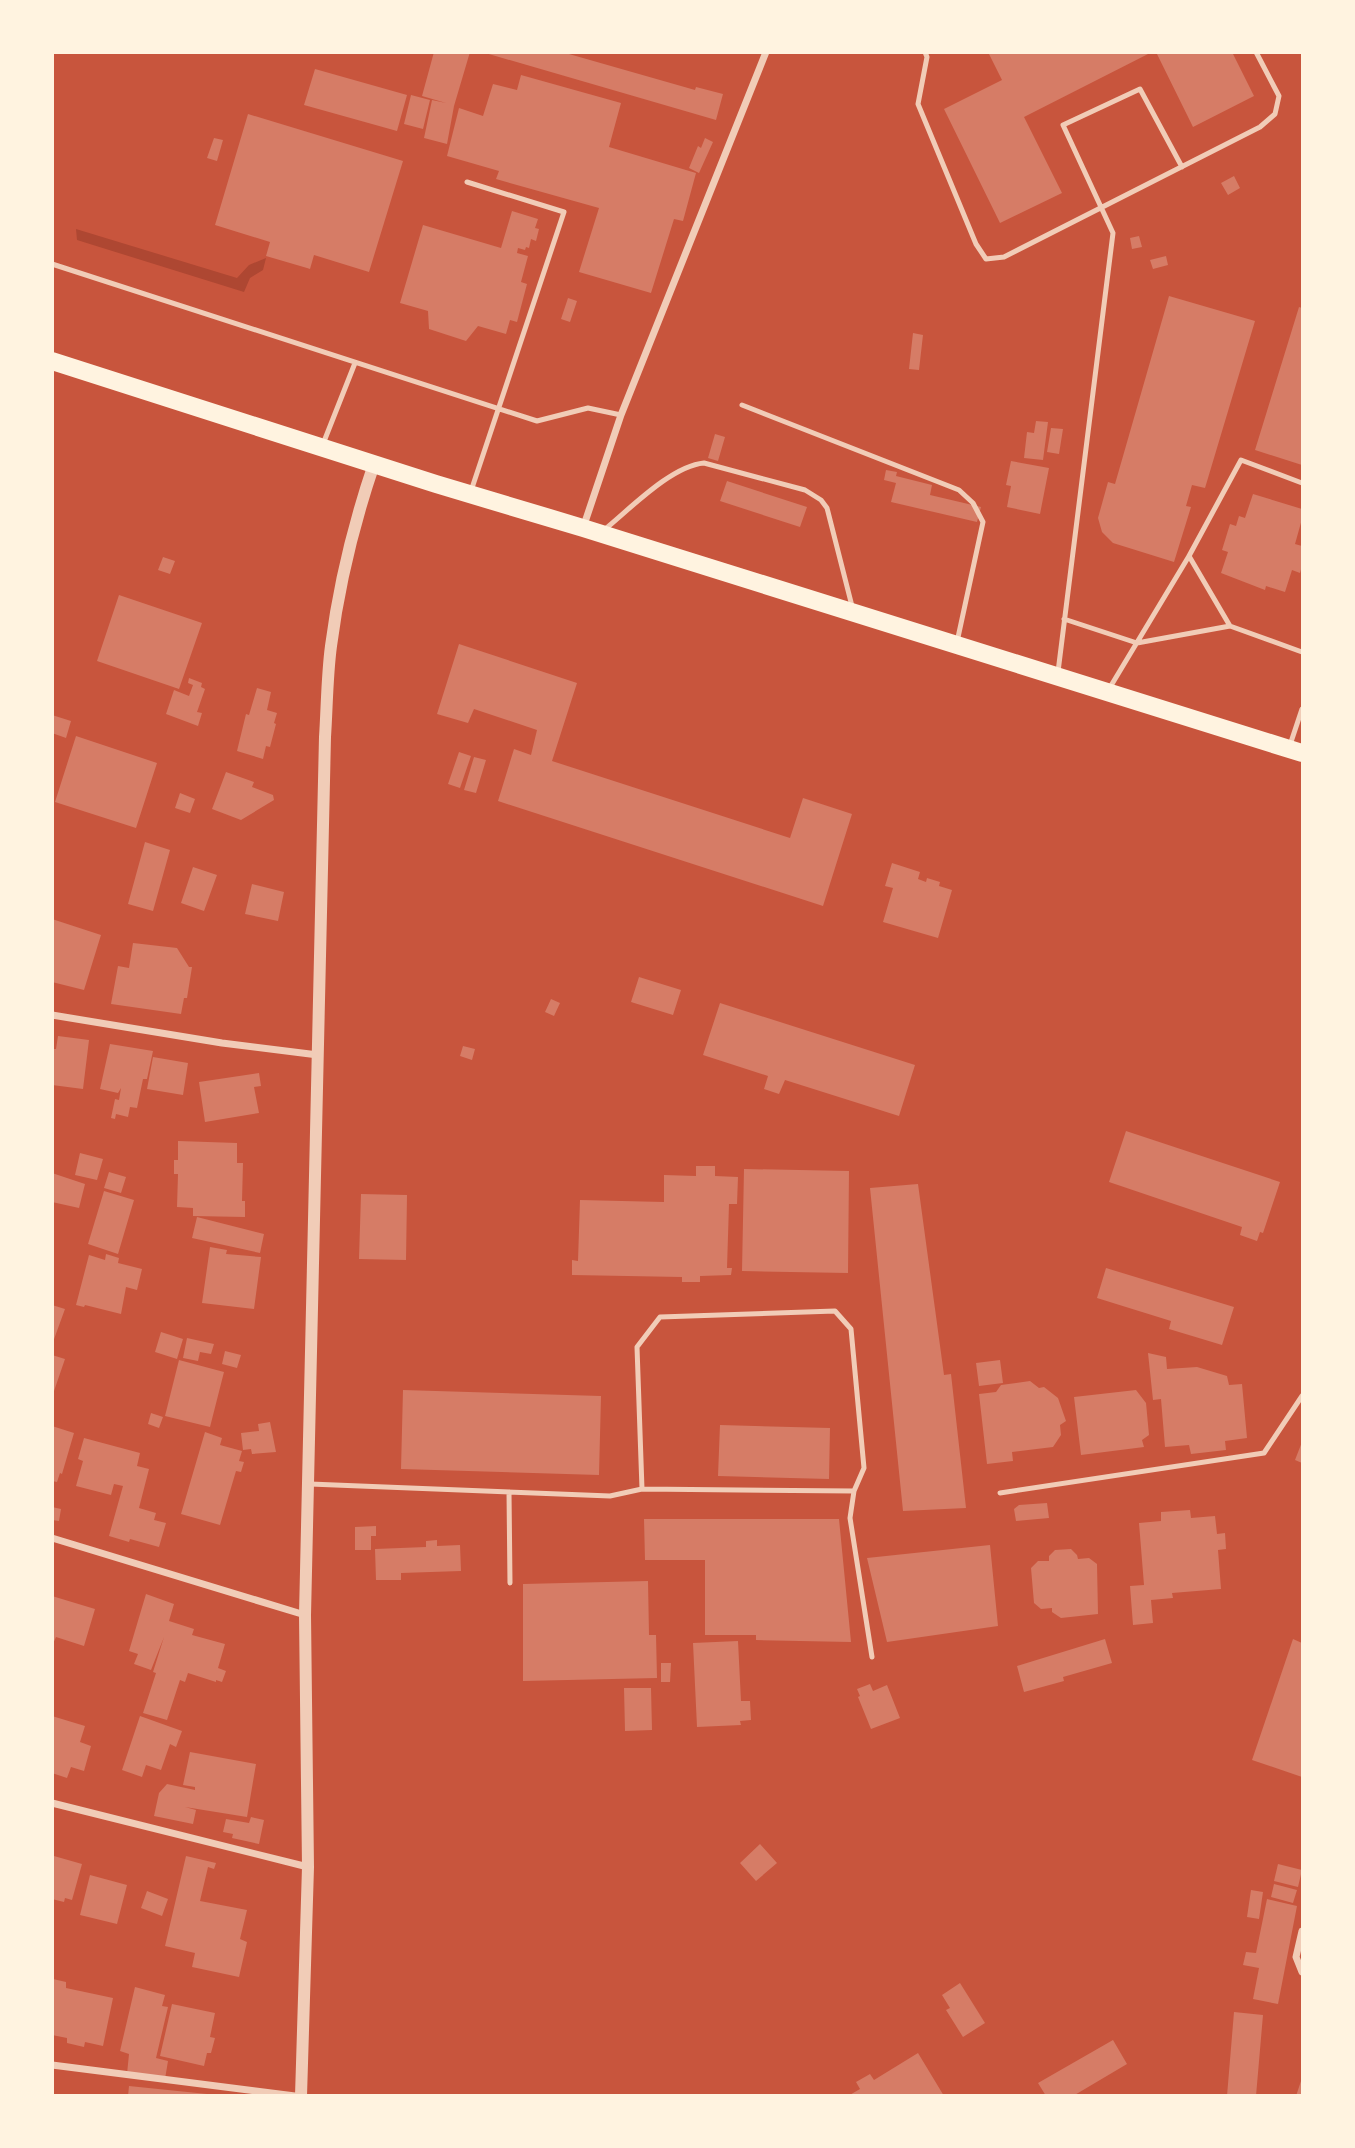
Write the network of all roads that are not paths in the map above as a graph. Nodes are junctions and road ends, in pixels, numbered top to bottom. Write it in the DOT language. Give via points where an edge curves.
graph roads {
  1 [pos="766,52"];
  2 [pos="925,52"];
  3 [pos="1256,52"];
  4 [pos="1182,167"];
  5 [pos="467,182"];
  6 [pos="1102,208"];
  7 [pos="52,264"];
  8 [pos="52,361"];
  9 [pos="355,363"];
  10 [pos="742,405"];
  11 [pos="498,409"];
  12 [pos="621,415"];
  13 [pos="322,447"];
  14 [pos="374,464"];
  15 [pos="1303,483"];
  16 [pos="470,494"];
  17 [pos="591,531"];
  18 [pos="1189,556"];
  19 [pos="854,613"];
  20 [pos="1064,619"];
  21 [pos="1230,626"];
  22 [pos="1137,643"];
  23 [pos="956,645"];
  24 [pos="1303,652"];
  25 [pos="1057,676"];
  26 [pos="1107,692"];
  27 [pos="1303,709"];
  28 [pos="1296,751"];
  29 [pos="52,1015"];
  30 [pos="319,1055"];
  31 [pos="1303,1396"];
  32 [pos="309,1484"];
  33 [pos="642,1489"];
  34 [pos="854,1491"];
  35 [pos="509,1492"];
  36 [pos="1000,1493"];
  37 [pos="52,1538"];
  38 [pos="510,1583"];
  39 [pos="305,1615"];
  40 [pos="872,1657"];
  41 [pos="52,1803"];
  42 [pos="308,1867"];
  43 [pos="1303,1931"];
  44 [pos="1303,1972"];
  45 [pos="52,2065"];
  46 [pos="295,2095"];
  47 [pos="301,2095"];
  1 -- 12 [label="street"];
  2 -- 6 [label="lane" via="918,104 986,258 1004,257"];
  3 -- 4 [label="lane" via="1279,96 1275,114 1260,127"];
  4 -- 6 [label="lane"];
  4 -- 6 [label="lane" via="1140,89 1063,124"];
  5 -- 11 [label="lane" via="564,212"];
  6 -- 20 [label="lane" via="1114,233"];
  7 -- 9 [label="lane"];
  8 -- 13 [label="main road"];
  9 -- 11 [label="lane"];
  9 -- 13 [label="lane"];
  10 -- 23 [label="lane" via="959,489 973,503 983,522"];
  11 -- 12 [label="lane" via="537,421 588,408"];
  11 -- 16 [label="lane"];
  12 -- 17 [label="street"];
  13 -- 14 [label="main road"];
  14 -- 16 [label="main road"];
  14 -- 30 [label="street" via="341,583 330,648"];
  15 -- 18 [label="lane" via="1241,460"];
  16 -- 17 [label="main road"];
  17 -- 19 [label="main road"];
  17 -- 19 [label="lane" via="675,472 694,464 806,490 827,508"];
  18 -- 21 [label="lane"];
  18 -- 22 [label="lane"];
  19 -- 23 [label="main road"];
  20 -- 22 [label="lane"];
  20 -- 25 [label="lane"];
  21 -- 22 [label="lane"];
  21 -- 24 [label="lane"];
  22 -- 26 [label="lane"];
  23 -- 25 [label="main road"];
  25 -- 26 [label="main road"];
  26 -- 28 [label="main road"];
  27 -- 28 [label="lane"];
  29 -- 30 [label="street"];
  30 -- 32 [label="street"];
  31 -- 36 [label="lane" via="1264,1453"];
  32 -- 35 [label="lane"];
  32 -- 39 [label="street"];
  33 -- 34 [label="lane"];
  33 -- 34 [label="lane" via="637,1346 660,1317 835,1311 851,1329 864,1468"];
  33 -- 35 [label="lane" via="610,1496"];
  34 -- 40 [label="lane" via="850,1518"];
  35 -- 38 [label="lane"];
  37 -- 39 [label="street"];
  39 -- 42 [label="street"];
  41 -- 42 [label="street"];
  42 -- 47 [label="street"];
  43 -- 44 [label="street" via="1296,1957"];
  45 -- 46 [label="street"];
}
